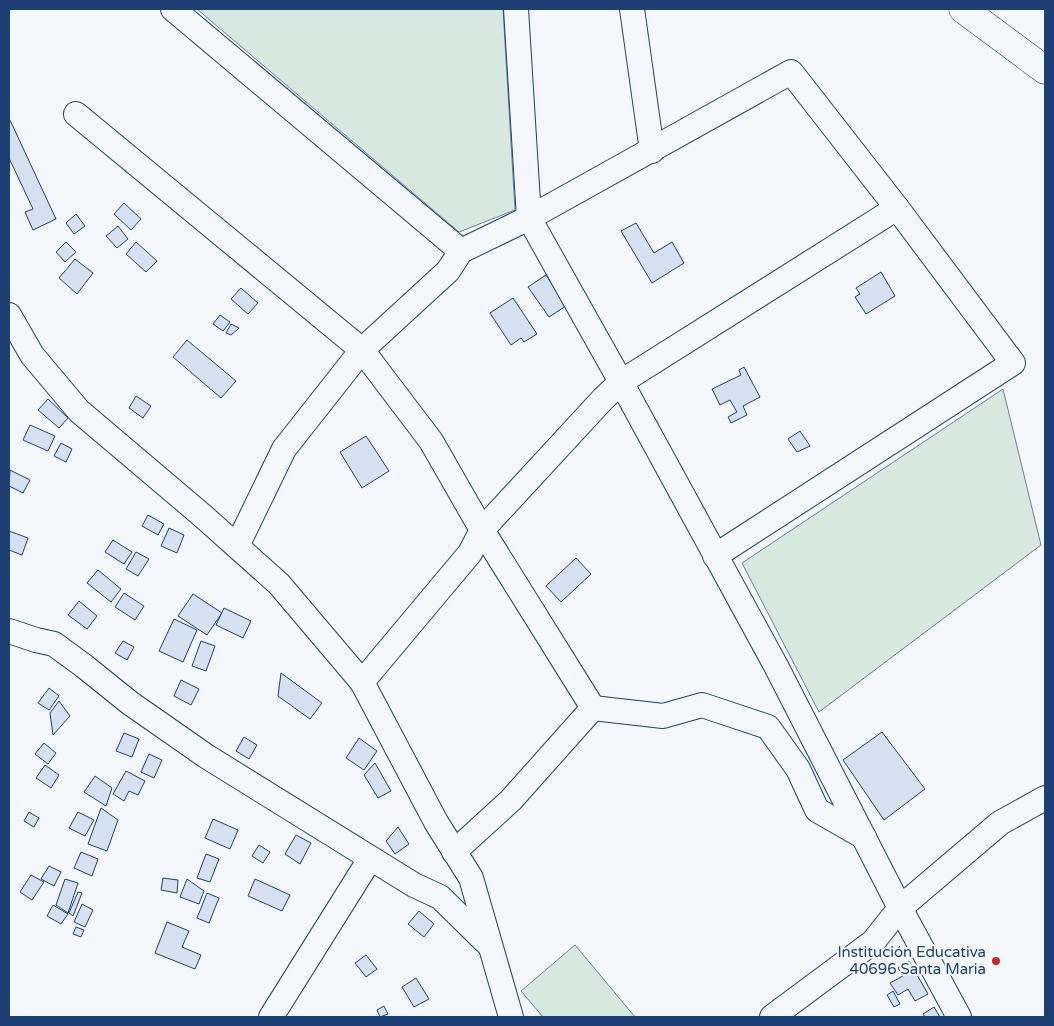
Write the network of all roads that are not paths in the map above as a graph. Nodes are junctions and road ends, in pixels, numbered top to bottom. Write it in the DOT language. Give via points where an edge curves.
graph roads {
  1 [pos="173,9"];
  2 [pos="516,9"];
  3 [pos="632,9"];
  4 [pos="963,9"];
  5 [pos="1045,70"];
  6 [pos="76,114"];
  7 [pos="652,151"];
  8 [pos="896,208"];
  9 [pos="529,218"];
  10 [pos="461,251"];
  11 [pos="9,315"];
  12 [pos="362,350"];
  13 [pos="622,382"];
  14 [pos="482,530"];
  15 [pos="237,546"];
  16 [pos="715,556"];
  17 [pos="9,631"];
  18 [pos="362,682"];
  19 [pos="593,708"];
  20 [pos="1045,798"];
  21 [pos="864,838"];
  22 [pos="454,852"];
  23 [pos="370,859"];
  24 [pos="900,908"];
  25 [pos="492,948"];
  26 [pos="271,1017"];
  27 [pos="512,1017"];
  28 [pos="772,1017"];
  29 [pos="959,1017"];
  1 -- 10 [label="street"];
  2 -- 9 [label="street"];
  3 -- 7 [label="street"];
  4 -- 5 [label="main road"];
  6 -- 12 [label="street"];
  7 -- 8 [label="street" via="791,72"];
  7 -- 9 [label="street"];
  8 -- 13 [label="street"];
  8 -- 16 [label="street" via="1013,364"];
  9 -- 10 [label="street"];
  9 -- 13 [label="street"];
  10 -- 12 [label="street" via="448,271"];
  11 -- 15 [label="street" via="32,355 79,411"];
  12 -- 14 [label="street" via="430,441"];
  12 -- 15 [label="street" via="284,450"];
  13 -- 14 [label="street" via="602,399"];
  13 -- 16 [label="street"];
  14 -- 18 [label="street" via="470,553"];
  14 -- 19 [label="street"];
  15 -- 18 [label="street" via="280,584"];
  16 -- 21 [label="street" via="776,666"];
  17 -- 23 [label="street" via="54,644 206,756"];
  18 -- 22 [label="street"];
  19 -- 21 [label="street" via="663,716 702,706 768,727 798,769 817,810"];
  19 -- 22 [label="street" via="511,800"];
  20 -- 24 [label="street" via="1000,824"];
  21 -- 24 [label="street"];
  22 -- 25 [label="street" via="471,878"];
  23 -- 25 [label="street" via="440,897"];
  23 -- 26 [label="street"];
  24 -- 28 [label="street" via="873,942"];
  24 -- 29 [label="street"];
  25 -- 27 [label="street"];
}
